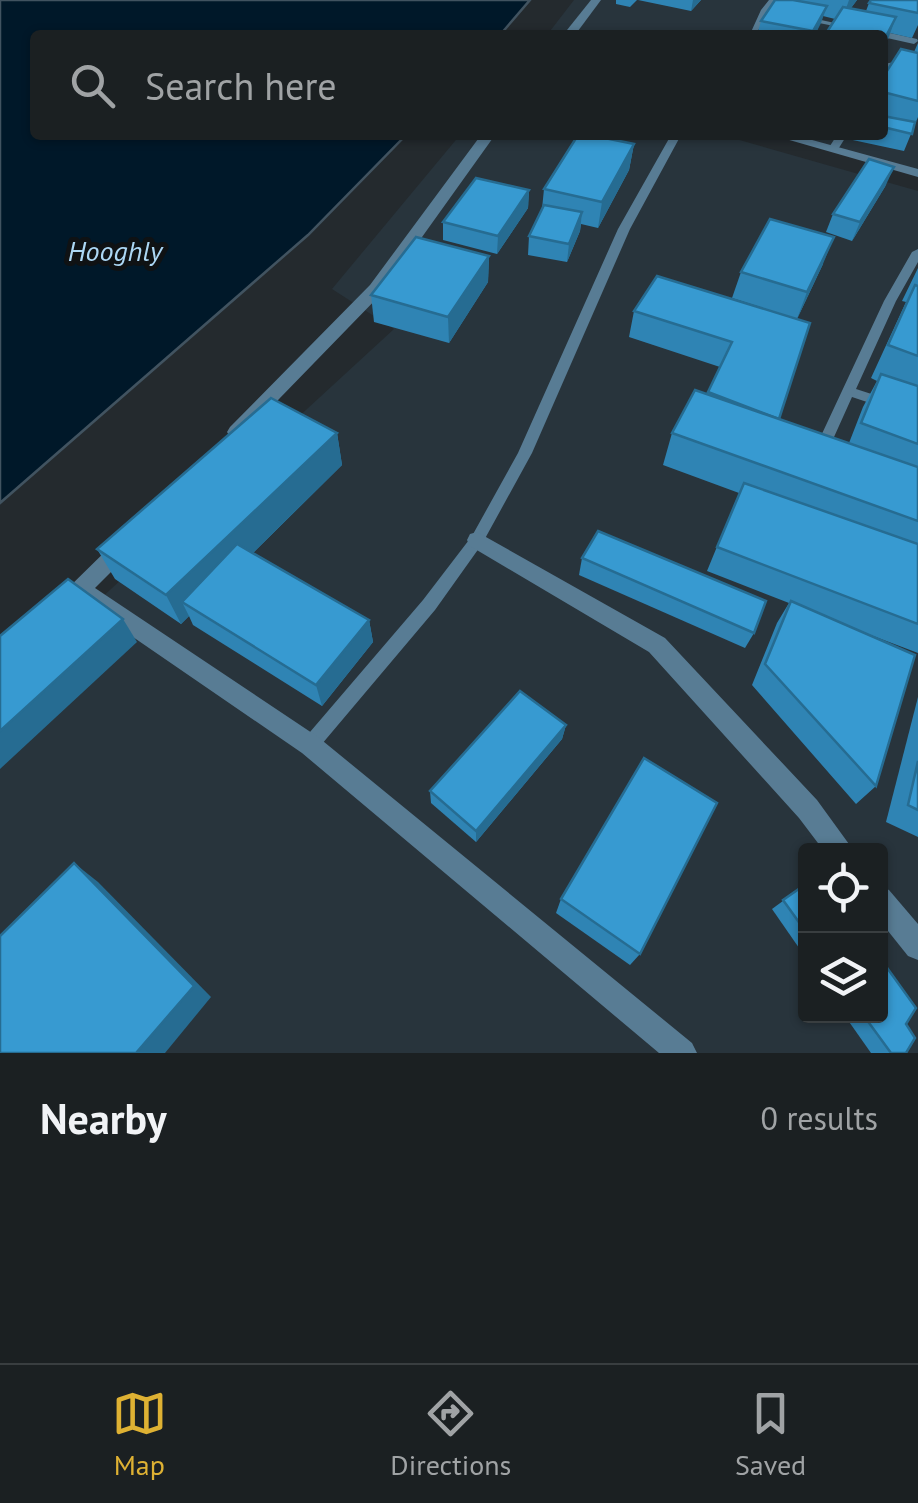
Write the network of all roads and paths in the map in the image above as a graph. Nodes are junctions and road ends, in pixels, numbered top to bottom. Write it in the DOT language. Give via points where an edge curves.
graph roads {
  1 [pos="596,0"];
  2 [pos="773,0"];
  3 [pos="765,10"];
  4 [pos="574,30"];
  5 [pos="754,30"];
  6 [pos="877,30"];
  7 [pos="888,32"];
  8 [pos="916,37"];
  9 [pos="888,66"];
  10 [pos="484,140"];
  11 [pos="673,140"];
  12 [pos="799,140"];
  13 [pos="838,140"];
  14 [pos="832,149"];
  15 [pos="917,172"];
  16 [pos="918,252"];
  17 [pos="849,391"];
  18 [pos="918,414"];
  19 [pos="228,439"];
  20 [pos="834,465"];
  21 [pos="135,535"];
  22 [pos="477,540"];
  23 [pos="81,590"];
  24 [pos="54,615"];
  25 [pos="310,745"];
  26 [pos="836,843"];
  27 [pos="888,909"];
  28 [pos="918,946"];
  29 [pos="682,1053"];
  1 -- 4 [label="street"];
  2 -- 3 [label="lane"];
  3 -- 5 [label="lane"];
  3 -- 6 [label="lane"];
  7 -- 8 [label="lane"];
  8 -- 9 [label="lane" via="904,66"];
  10 -- 19 [label="street" via="376,288"];
  11 -- 22 [label="lane" via="624,229 525,453"];
  12 -- 14 [label="street"];
  13 -- 14 [label="lane"];
  14 -- 15 [label="street"];
  16 -- 17 [label="lane"];
  17 -- 18 [label="lane"];
  17 -- 20 [label="lane" via="817,458"];
  21 -- 23 [label="street"];
  22 -- 25 [label="lane"];
  22 -- 26 [label="street" via="656,645"];
  23 -- 24 [label="street"];
  23 -- 25 [label="street"];
  25 -- 29 [label="street"];
  27 -- 28 [label="street"];
}
